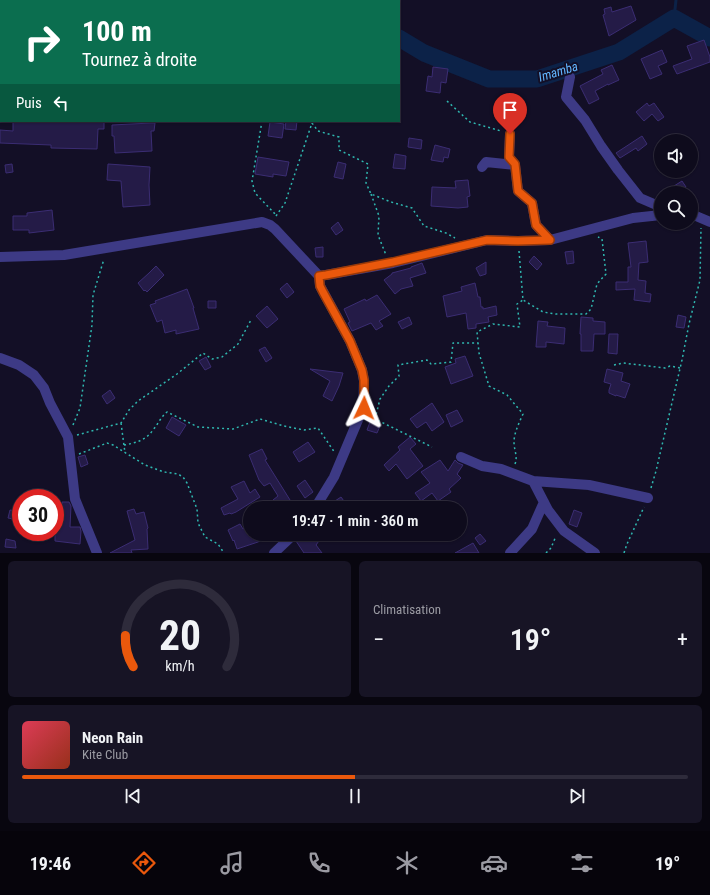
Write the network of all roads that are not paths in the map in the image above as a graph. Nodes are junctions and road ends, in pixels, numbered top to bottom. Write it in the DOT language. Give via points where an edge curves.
graph roads {
  1 [pos="570,77"];
  2 [pos="510,134"];
  3 [pos="515,164"];
  4 [pos="482,167"];
  5 [pos="654,203"];
  6 [pos="654,216"];
  7 [pos="550,240"];
  8 [pos="0,257"];
  9 [pos="319,276"];
  10 [pos="0,358"];
  11 [pos="460,457"];
  12 [pos="533,481"];
  13 [pos="648,498"];
  14 [pos="319,501"];
  15 [pos="544,502"];
  16 [pos="287,541"];
  17 [pos="97,553"];
  18 [pos="274,553"];
  19 [pos="510,553"];
  20 [pos="595,553"];
  1 -- 5 [label="street" via="566,97 640,198"];
  2 -- 3 [label="street" via="509,157"];
  3 -- 4 [label="street" via="486,162"];
  3 -- 7 [label="street" via="518,191 532,203 536,225"];
  6 -- 7 [label="street" via="634,218"];
  7 -- 9 [label="street" via="487,240"];
  8 -- 9 [label="street" via="64,255 262,222 270,224"];
  9 -- 14 [label="street" via="320,286 350,341 364,380 364,408 334,477"];
  10 -- 17 [label="street" via="19,365 34,375 44,388 68,437 75,499"];
  11 -- 12 [label="street"];
  12 -- 13 [label="street" via="589,485"];
  12 -- 15 [label="street"];
  15 -- 19 [label="street" via="532,529"];
  15 -- 20 [label="street" via="564,531"];
  16 -- 18 [label="street"];
}
